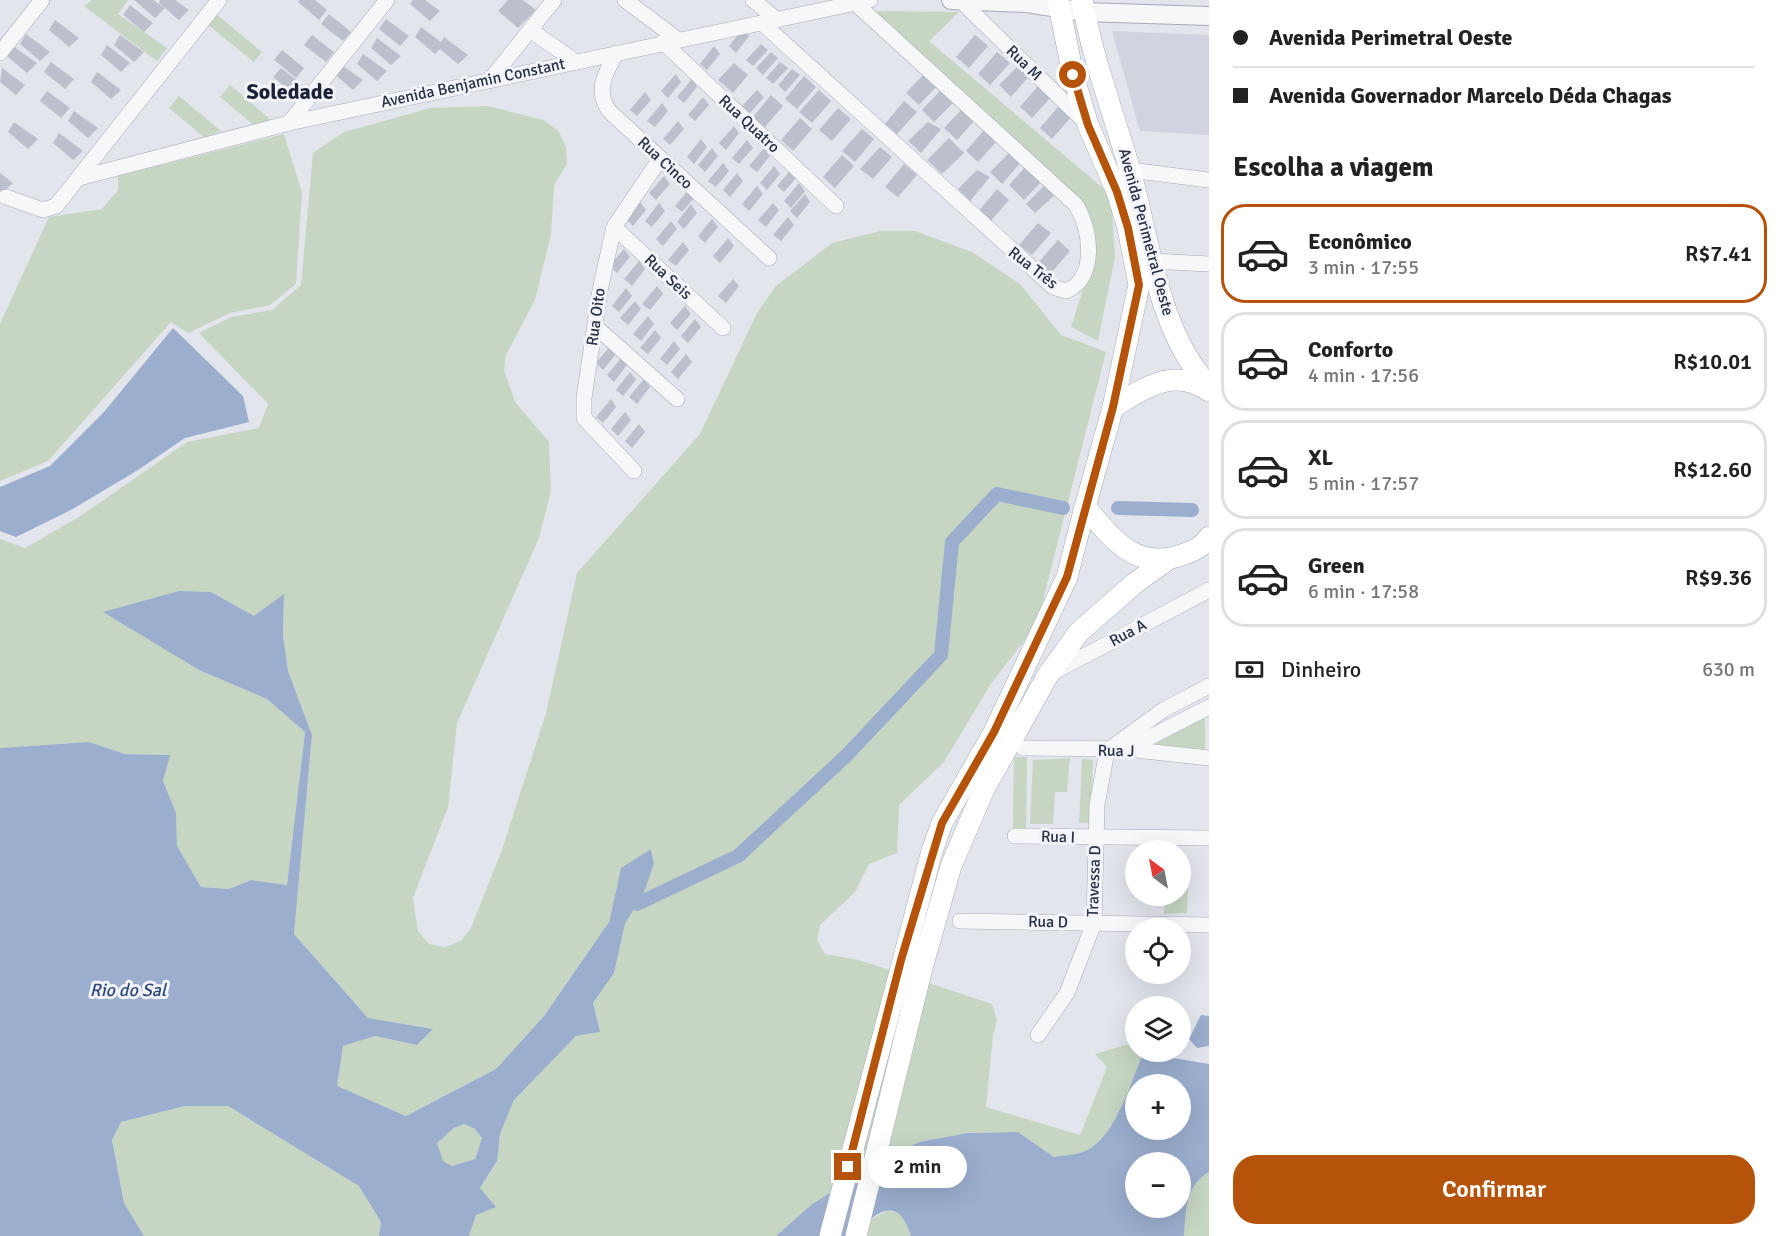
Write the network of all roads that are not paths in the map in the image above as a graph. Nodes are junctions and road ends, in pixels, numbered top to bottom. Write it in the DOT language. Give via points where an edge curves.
graph roads {
  1 [pos="42,0"];
  2 [pos="219,0"];
  3 [pos="387,0"];
  4 [pos="554,0"];
  5 [pos="625,0"];
  6 [pos="753,0"];
  7 [pos="956,0"];
  8 [pos="862,2"];
  9 [pos="1058,3"];
  10 [pos="1083,6"];
  11 [pos="1209,16"];
  12 [pos="770,21"];
  13 [pos="530,30"];
  14 [pos="670,41"];
  15 [pos="0,53"];
  16 [pos="616,53"];
  17 [pos="576,62"];
  18 [pos="490,80"];
  19 [pos="288,123"];
  20 [pos="1088,125"];
  21 [pos="660,159"];
  22 [pos="1130,170"];
  23 [pos="79,178"];
  24 [pos="1209,180"];
  25 [pos="6,196"];
  26 [pos="836,206"];
  27 [pos="614,226"];
  28 [pos="769,258"];
  29 [pos="1152,261"];
  30 [pos="1209,264"];
  31 [pos="596,327"];
  32 [pos="723,328"];
  33 [pos="1209,389"];
  34 [pos="677,399"];
  35 [pos="1113,407"];
  36 [pos="634,471"];
  37 [pos="1085,507"];
  38 [pos="1208,540"];
  39 [pos="1167,561"];
  40 [pos="1209,590"];
  41 [pos="1048,675"];
  42 [pos="1209,686"];
  43 [pos="1209,707"];
  44 [pos="1023,748"];
  45 [pos="1126,749"];
  46 [pos="1107,751"];
  47 [pos="1209,758"];
  48 [pos="1015,836"];
  49 [pos="1096,838"];
  50 [pos="1209,838"];
  51 [pos="960,921"];
  52 [pos="1094,922"];
  53 [pos="1209,925"];
  54 [pos="1038,1035"];
  55 [pos="830,1236"];
  56 [pos="856,1236"];
  1 -- 15 [label="street"];
  2 -- 23 [label="street"];
  3 -- 19 [label="street"];
  4 -- 13 [label="street"];
  5 -- 14 [label="street, Rua Quatro"];
  6 -- 12 [label="street"];
  7 -- 9 [label="street"];
  7 -- 20 [label="street, Rua M"];
  8 -- 12 [label="street, Avenida Benjamin Constant"];
  8 -- 12 [label="street, Rua Três" via="1075,204 1083,217 1087,239 1084,274 1079,284 1066,291 1053,287"];
  9 -- 10 [label="street"];
  9 -- 20 [label="main road, Avenida Perimetral Oeste"];
  10 -- 11 [label="street"];
  10 -- 22 [label="main road, Avenida Perimetral Oeste"];
  12 -- 14 [label="street, Avenida Benjamin Constant"];
  13 -- 17 [label="street"];
  13 -- 18 [label="street"];
  14 -- 16 [label="street, Avenida Benjamin Constant"];
  14 -- 26 [label="street, Rua Quatro"];
  16 -- 17 [label="street, Avenida Benjamin Constant"];
  16 -- 21 [label="street, Rua Cinco" via="602,83 602,98 609,111"];
  17 -- 18 [label="street, Avenida Benjamin Constant"];
  18 -- 19 [label="street, Avenida Benjamin Constant"];
  19 -- 23 [label="street, Avenida Benjamin Constant"];
  20 -- 35 [label="main road, Avenida Perimetral Oeste" via="1117,192 1139,285"];
  21 -- 27 [label="street, Rua Oito"];
  21 -- 28 [label="street, Rua Cinco"];
  22 -- 24 [label="street"];
  22 -- 29 [label="main road, Avenida Perimetral Oeste"];
  23 -- 25 [label="street" via="60,203 50,209"];
  27 -- 31 [label="street, Rua Oito"];
  27 -- 32 [label="street, Rua Seis"];
  29 -- 30 [label="street"];
  29 -- 33 [label="main road, Avenida Perimetral Oeste" via="1163,303 1184,351"];
  31 -- 34 [label="street"];
  31 -- 36 [label="street, Rua Oito" via="584,418"];
  33 -- 35 [label="main road" via="1171,380 1153,383"];
  35 -- 37 [label="main road, Avenida Perimetral Oeste"];
  37 -- 39 [label="main road" via="1128,551 1146,559"];
  37 -- 55 [label="main road, Avenida Perimetral Oeste" via="1067,577 994,732 942,823 901,960"];
  38 -- 39 [label="main road"];
  39 -- 41 [label="main road" via="1079,632"];
  40 -- 41 [label="street, Rua A"];
  41 -- 56 [label="main road" via="984,789 956,855 922,968"];
  42 -- 46 [label="street" via="1163,710"];
  43 -- 45 [label="street"];
  44 -- 46 [label="street, Rua J"];
  45 -- 46 [label="street, Rua J"];
  45 -- 47 [label="street, Rua J"];
  46 -- 49 [label="street, Travessa D" via="1096,805"];
  48 -- 49 [label="street, Rua I"];
  49 -- 50 [label="street, Rua I"];
  49 -- 52 [label="street, Travessa D"];
  51 -- 52 [label="street, Rua D"];
  52 -- 53 [label="street, Rua D"];
  52 -- 54 [label="street, Travessa D" via="1067,993"];
}
